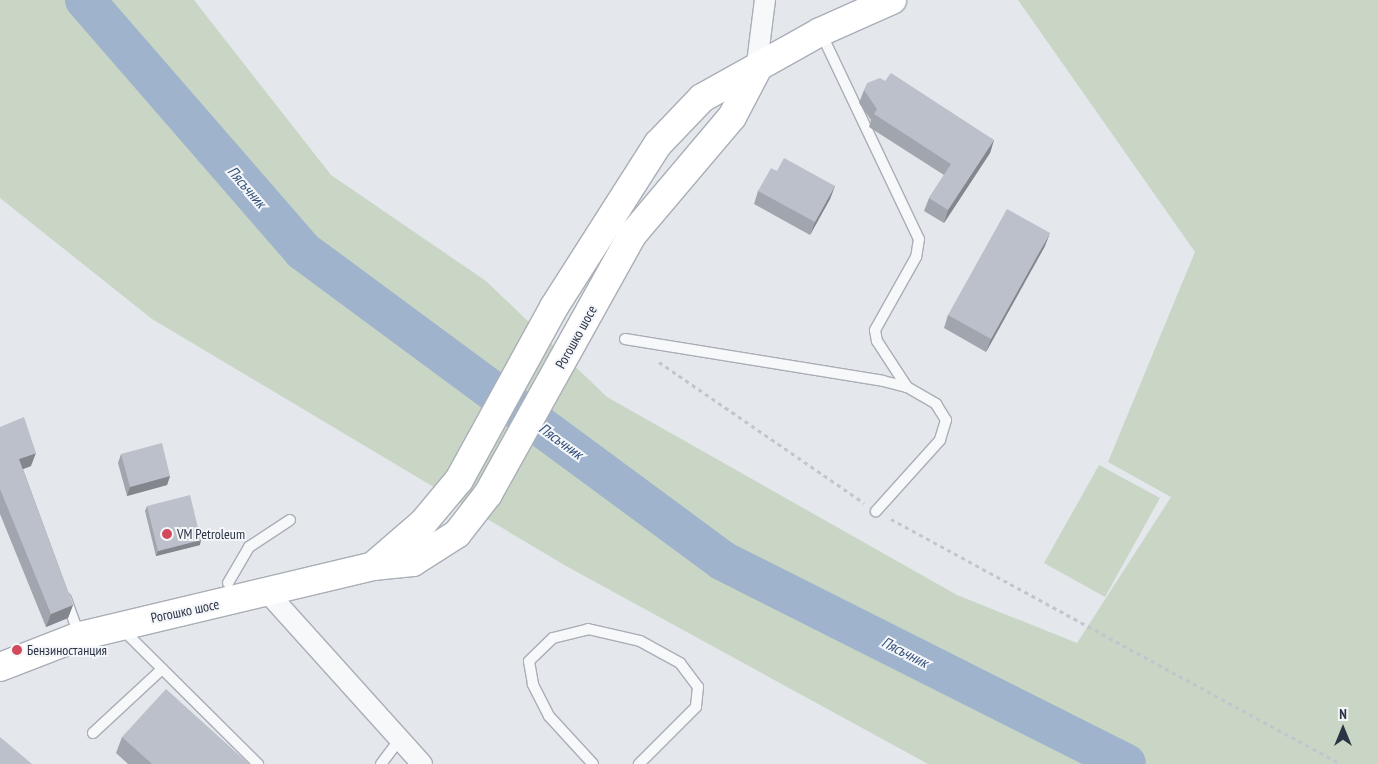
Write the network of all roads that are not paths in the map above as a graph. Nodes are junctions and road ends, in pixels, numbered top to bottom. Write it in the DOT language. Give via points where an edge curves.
graph roads {
  1 [pos="765,0"];
  2 [pos="892,0"];
  3 [pos="820,32"];
  4 [pos="756,71"];
  5 [pos="625,339"];
  6 [pos="907,387"];
  7 [pos="876,511"];
  8 [pos="290,520"];
  9 [pos="373,566"];
  10 [pos="228,583"];
  11 [pos="62,588"];
  12 [pos="268,593"];
  13 [pos="120,626"];
  14 [pos="80,636"];
  15 [pos="0,667"];
  16 [pos="162,669"];
  17 [pos="93,733"];
  18 [pos="400,739"];
  19 [pos="258,764"];
  20 [pos="381,764"];
  21 [pos="422,764"];
  22 [pos="593,764"];
  23 [pos="639,764"];
  1 -- 4 [label="street"];
  2 -- 3 [label="main road, Рогошко шосе"];
  3 -- 4 [label="main road, Рогошко шосе"];
  3 -- 6 [label="lane" via="919,239 916,257 875,330 877,341"];
  4 -- 9 [label="main road, Рогошко шосе" via="702,98 658,144 554,307 460,480 422,524"];
  4 -- 9 [label="main road, Рогошко шосе" via="732,117 633,234 488,494 457,534 420,557"];
  5 -- 6 [label="lane"];
  6 -- 7 [label="lane" via="936,404 946,420 940,440"];
  8 -- 10 [label="lane" via="249,547"];
  9 -- 12 [label="main road, Рогошко шосе"];
  11 -- 14 [label="lane"];
  12 -- 13 [label="main road, Рогошко шосе"];
  12 -- 18 [label="street"];
  13 -- 14 [label="main road, Рогошко шосе"];
  13 -- 16 [label="lane"];
  14 -- 15 [label="main road, Рогошко шосе"];
  16 -- 17 [label="lane"];
  16 -- 19 [label="lane"];
  18 -- 20 [label="lane"];
  18 -- 21 [label="street"];
  22 -- 23 [label="lane" via="549,716 533,684 529,661 553,638 588,629 640,641 680,663 698,687 696,707"];
}
